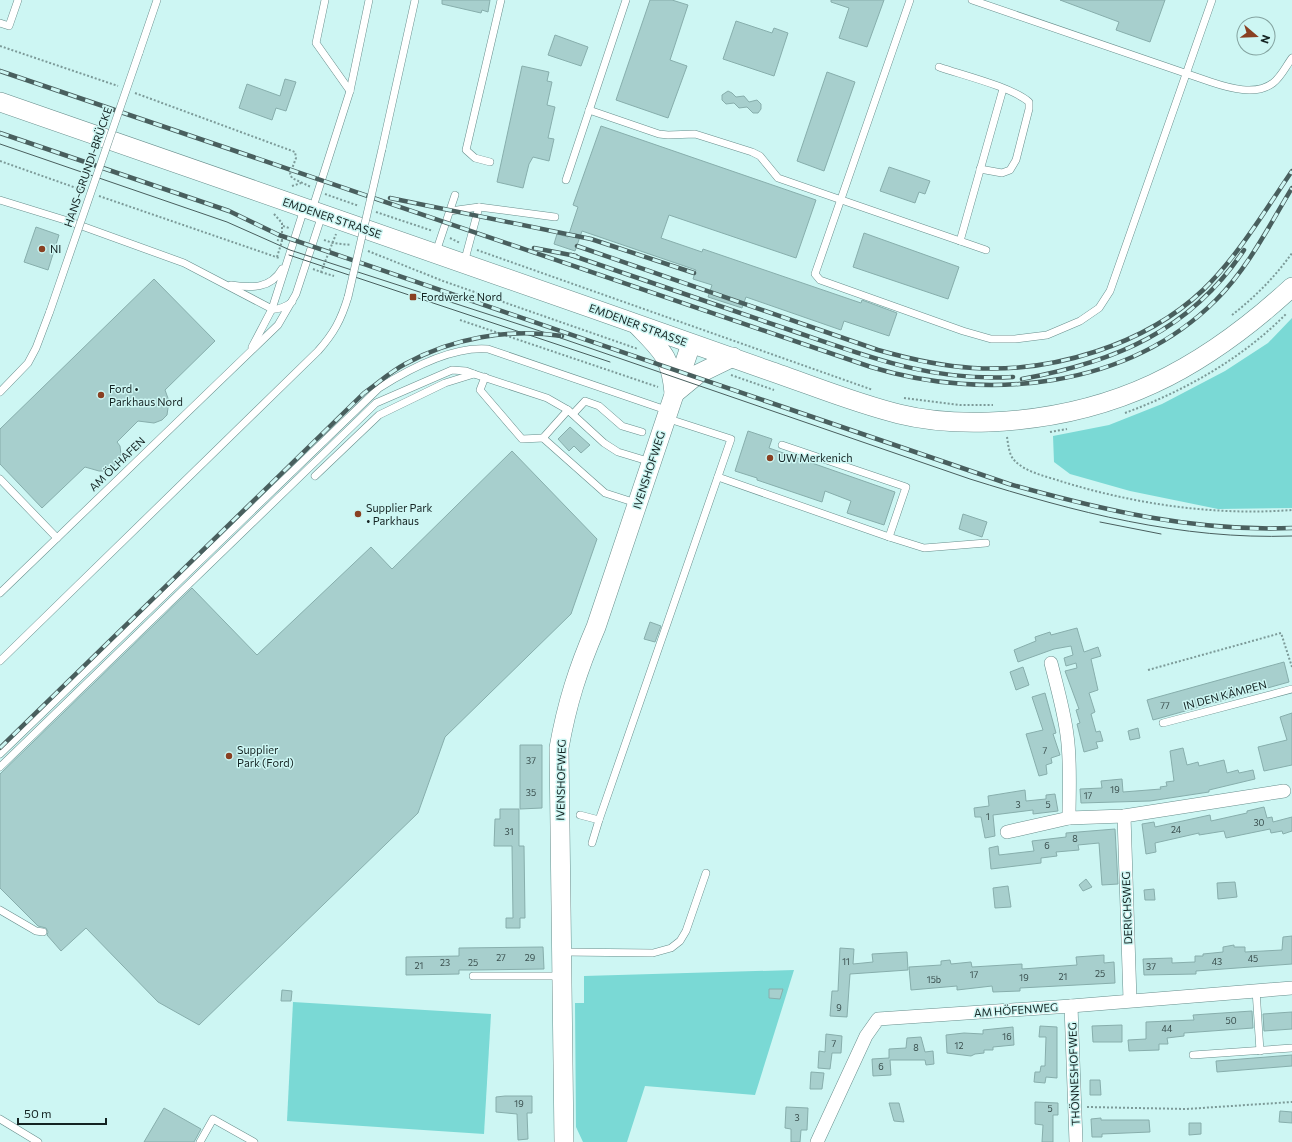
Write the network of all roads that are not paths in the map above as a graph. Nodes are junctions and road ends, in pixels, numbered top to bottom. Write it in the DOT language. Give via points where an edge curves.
graph roads {
  1 [pos="18,0"];
  2 [pos="157,0"];
  3 [pos="325,0"];
  4 [pos="370,0"];
  5 [pos="415,0"];
  6 [pos="501,0"];
  7 [pos="626,0"];
  8 [pos="910,0"];
  9 [pos="972,0"];
  10 [pos="1212,0"];
  11 [pos="0,23"];
  12 [pos="1292,58"];
  13 [pos="938,67"];
  14 [pos="1186,73"];
  15 [pos="1003,89"];
  16 [pos="350,91"];
  17 [pos="0,102"];
  18 [pos="589,110"];
  19 [pos="490,162"];
  20 [pos="980,169"];
  21 [pos="566,180"];
  22 [pos="455,195"];
  23 [pos="0,200"];
  24 [pos="840,201"];
  25 [pos="479,207"];
  26 [pos="450,210"];
  27 [pos="312,211"];
  28 [pos="555,217"];
  29 [pos="960,241"];
  30 [pos="986,250"];
  31 [pos="435,253"];
  32 [pos="467,255"];
  33 [pos="287,260"];
  34 [pos="1292,275"];
  35 [pos="225,283"];
  36 [pos="1292,287"];
  37 [pos="292,301"];
  38 [pos="1269,308"];
  39 [pos="272,309"];
  40 [pos="636,324"];
  41 [pos="691,344"];
  42 [pos="249,352"];
  43 [pos="733,358"];
  44 [pos="474,374"];
  45 [pos="485,377"];
  46 [pos="0,392"];
  47 [pos="668,404"];
  48 [pos="570,412"];
  49 [pos="642,432"];
  50 [pos="543,438"];
  51 [pos="782,445"];
  52 [pos="652,462"];
  53 [pos="315,476"];
  54 [pos="718,477"];
  55 [pos="0,479"];
  56 [pos="638,503"];
  57 [pos="889,536"];
  58 [pos="57,538"];
  59 [pos="986,543"];
  60 [pos="0,593"];
  61 [pos="0,661"];
  62 [pos="1051,663"];
  63 [pos="1292,689"];
  64 [pos="1163,723"];
  65 [pos="0,754"];
  66 [pos="0,767"];
  67 [pos="1284,791"];
  68 [pos="580,815"];
  69 [pos="1124,816"];
  70 [pos="1069,818"];
  71 [pos="599,820"];
  72 [pos="1007,832"];
  73 [pos="592,843"];
  74 [pos="706,873"];
  75 [pos="0,910"];
  76 [pos="43,932"];
  77 [pos="561,952"];
  78 [pos="473,976"];
  79 [pos="561,976"];
  80 [pos="1292,988"];
  81 [pos="1256,990"];
  82 [pos="1130,1000"];
  83 [pos="1071,1006"];
  84 [pos="1292,1048"];
  85 [pos="1260,1051"];
  86 [pos="1193,1055"];
  87 [pos="0,1119"];
  88 [pos="38,1142"];
  89 [pos="200,1142"];
  90 [pos="254,1142"];
  91 [pos="563,1142"];
  92 [pos="817,1142"];
  93 [pos="1076,1142"];
  1 -- 11 [label="lane" via="9,26"];
  2 -- 46 [label="lane, HANS-GRUNDI-BRÜCKE, bridge" via="36,348 28,363"];
  3 -- 16 [label="lane" via="316,43"];
  4 -- 16 [label="lane"];
  5 -- 61 [label="lane, bridge" via="348,297 343,314 332,334 318,351"];
  6 -- 19 [label="lane" via="466,150 475,158"];
  7 -- 18 [label="lane"];
  8 -- 24 [label="lane"];
  9 -- 14 [label="lane"];
  10 -- 14 [label="lane"];
  12 -- 14 [label="lane" via="1273,83 1257,90 1219,85"];
  13 -- 15 [label="lane"];
  14 -- 24 [label="lane" via="1110,290 1098,308 1080,321 1047,335 1014,340 991,339 820,280 815,274"];
  15 -- 20 [label="lane"];
  15 -- 20 [label="lane" via="1029,102 1030,109 1016,160 1010,170 1002,173"];
  16 -- 27 [label="lane"];
  17 -- 27 [label="street, EMDENER STRASSE"];
  18 -- 21 [label="lane"];
  18 -- 24 [label="lane" via="659,134 695,134 752,152 760,156 778,178"];
  20 -- 29 [label="lane"];
  22 -- 26 [label="lane"];
  23 -- 35 [label="lane" via="184,262"];
  24 -- 29 [label="lane"];
  25 -- 26 [label="lane"];
  25 -- 28 [label="lane"];
  25 -- 32 [label="lane"];
  26 -- 31 [label="lane"];
  27 -- 31 [label="street, EMDENER STRASSE"];
  27 -- 33 [label="lane, AM ÖLHAFEN"];
  27 -- 37 [label="lane, AM ÖLHAFEN" via="304,267"];
  29 -- 30 [label="lane"];
  31 -- 32 [label="street, EMDENER STRASSE"];
  32 -- 40 [label="street, EMDENER STRASSE"];
  33 -- 35 [label="lane" via="273,281 265,285 243,287"];
  33 -- 39 [label="lane, AM ÖLHAFEN"];
  34 -- 38 [label="street, EMDENER STRASSE"];
  35 -- 39 [label="lane"];
  36 -- 38 [label="street, EMDENER STRASSE"];
  37 -- 39 [label="lane" via="287,306"];
  37 -- 42 [label="lane, AM ÖLHAFEN" via="278,325"];
  38 -- 43 [label="street, EMDENER STRASSE" via="1222,345 1184,369 1141,390 1084,410 1022,420 960,421 900,414"];
  39 -- 42 [label="lane, AM ÖLHAFEN"];
  40 -- 41 [label="street, EMDENER STRASSE"];
  40 -- 47 [label="street" via="667,358 673,379"];
  41 -- 43 [label="street, EMDENER STRASSE"];
  41 -- 47 [label="street, IVENSHOFWEG"];
  42 -- 58 [label="lane, AM ÖLHAFEN"];
  43 -- 47 [label="street" via="708,368"];
  44 -- 45 [label="lane"];
  44 -- 53 [label="lane" via="445,383 379,415"];
  44 -- 66 [label="lane" via="452,370 376,403"];
  45 -- 48 [label="lane" via="547,398"];
  45 -- 50 [label="lane" via="480,390 522,439"];
  47 -- 52 [label="street, IVENSHOFWEG"];
  47 -- 54 [label="lane" via="731,439"];
  47 -- 65 [label="lane" via="488,349 469,349 438,357 394,380 374,394"];
  48 -- 49 [label="lane" via="585,401 599,406 622,426"];
  48 -- 50 [label="lane"];
  48 -- 52 [label="lane" via="604,443 618,452"];
  50 -- 56 [label="lane" via="605,493"];
  51 -- 57 [label="lane" via="906,487"];
  52 -- 56 [label="street, IVENSHOFWEG"];
  54 -- 57 [label="lane"];
  54 -- 71 [label="lane"];
  55 -- 58 [label="lane"];
  56 -- 77 [label="street, IVENSHOFWEG" via="565,712 559,748"];
  57 -- 59 [label="lane" via="924,548"];
  58 -- 60 [label="lane, AM ÖLHAFEN"];
  62 -- 70 [label="street" via="1063,709 1070,758"];
  63 -- 64 [label="lane, IN DEN KÄMPEN"];
  67 -- 69 [label="street"];
  68 -- 71 [label="lane"];
  69 -- 70 [label="street"];
  69 -- 82 [label="street, DERICHSWEG"];
  70 -- 72 [label="street"];
  71 -- 73 [label="lane"];
  74 -- 77 [label="lane" via="686,932 671,948 653,952"];
  75 -- 76 [label="lane" via="36,931"];
  77 -- 79 [label="street, IVENSHOFWEG"];
  78 -- 79 [label="lane"];
  79 -- 91 [label="street, IVENSHOFWEG"];
  80 -- 81 [label="street, AM HÖFENWEG"];
  81 -- 82 [label="street, AM HÖFENWEG"];
  81 -- 85 [label="lane"];
  82 -- 83 [label="street, AM HÖFENWEG"];
  83 -- 92 [label="street, AM HÖFENWEG" via="878,1019 866,1036"];
  83 -- 93 [label="street, THÖNNESHOFWEG"];
  84 -- 85 [label="lane"];
  85 -- 86 [label="lane"];
  87 -- 88 [label="lane"];
  89 -- 90 [label="lane" via="213,1119"];
}
